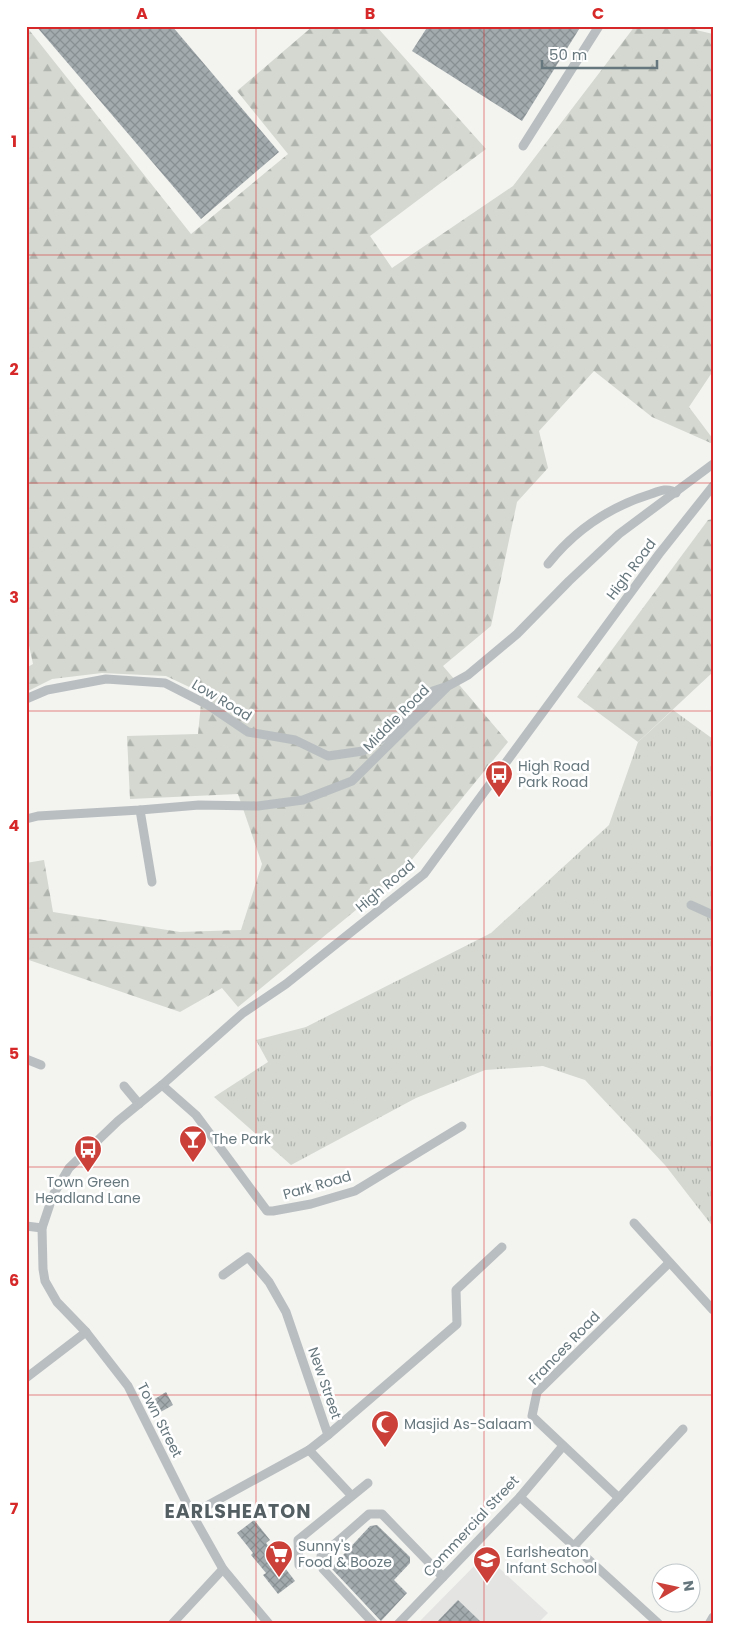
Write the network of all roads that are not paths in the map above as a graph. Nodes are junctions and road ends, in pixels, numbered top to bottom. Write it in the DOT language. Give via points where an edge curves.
graph roads {
  1 [pos="599,26"];
  2 [pos="523,146"];
  3 [pos="713,464"];
  4 [pos="713,486"];
  5 [pos="676,493"];
  6 [pos="548,564"];
  7 [pos="448,686"];
  8 [pos="26,699"];
  9 [pos="140,810"];
  10 [pos="26,819"];
  11 [pos="152,882"];
  12 [pos="691,905"];
  13 [pos="713,915"];
  14 [pos="26,1059"];
  15 [pos="40,1065"];
  16 [pos="124,1086"];
  17 [pos="162,1086"];
  18 [pos="139,1104"];
  19 [pos="462,1126"];
  20 [pos="634,1223"];
  21 [pos="26,1226"];
  22 [pos="42,1228"];
  23 [pos="502,1247"];
  24 [pos="669,1262"];
  25 [pos="223,1275"];
  26 [pos="713,1310"];
  27 [pos="86,1332"];
  28 [pos="26,1378"];
  29 [pos="683,1429"];
  30 [pos="328,1435"];
  31 [pos="563,1446"];
  32 [pos="309,1450"];
  33 [pos="368,1483"];
  34 [pos="351,1495"];
  35 [pos="520,1497"];
  36 [pos="619,1498"];
  37 [pos="192,1514"];
  38 [pos="574,1546"];
  39 [pos="299,1565"];
  40 [pos="223,1569"];
  41 [pos="443,1577"];
  42 [pos="713,1617"];
  43 [pos="172,1624"];
  44 [pos="269,1624"];
  45 [pos="374,1624"];
  46 [pos="398,1624"];
  47 [pos="659,1624"];
  48 [pos="708,1624"];
  1 -- 2 [label="street"];
  3 -- 5 [label="street, Middle Road"];
  4 -- 17 [label="street, High Road" via="659,554 424,874 286,984 243,1013"];
  5 -- 6 [label="street" via="670,489 661,490 610,510 578,532"];
  5 -- 7 [label="street, Middle Road" via="619,534 517,634 468,675"];
  7 -- 8 [label="street, Low Road" via="433,691 394,731 363,751 328,756 295,740 248,732 208,705 165,683 106,679 47,690"];
  7 -- 9 [label="street, Middle Road" via="352,781 303,800 258,806 199,805"];
  9 -- 10 [label="street, Middle Road"];
  9 -- 11 [label="street"];
  12 -- 13 [label="street"];
  14 -- 15 [label="street"];
  16 -- 18 [label="street"];
  17 -- 18 [label="street, High Road"];
  17 -- 19 [label="street, Park Road" via="196,1115 267,1211 311,1204 355,1191"];
  18 -- 22 [label="street, High Road" via="69,1168 53,1195"];
  20 -- 24 [label="street"];
  21 -- 22 [label="street"];
  22 -- 27 [label="street, Town Street" via="45,1281 57,1302"];
  23 -- 30 [label="street" via="456,1290 457,1324"];
  24 -- 26 [label="street"];
  24 -- 31 [label="street, Frances Road" via="537,1392 532,1416"];
  25 -- 30 [label="street, New Street" via="248,1256 269,1282 286,1312"];
  27 -- 28 [label="street"];
  27 -- 37 [label="street, Town Street" via="128,1386"];
  29 -- 36 [label="street"];
  30 -- 32 [label="street, New Street"];
  31 -- 35 [label="street, Commercial Street"];
  31 -- 36 [label="street, Frances Road"];
  32 -- 34 [label="street"];
  32 -- 37 [label="street, New Street"];
  33 -- 34 [label="street"];
  34 -- 39 [label="street" via="298,1540"];
  35 -- 38 [label="street"];
  35 -- 41 [label="street, Commercial Street"];
  36 -- 38 [label="street"];
  37 -- 40 [label="street, Town Street"];
  38 -- 47 [label="street"];
  40 -- 43 [label="street"];
  40 -- 44 [label="street, Town Street"];
  41 -- 45 [label="street" via="382,1514 368,1514 320,1556 323,1569"];
  41 -- 46 [label="street, Commercial Street"];
  42 -- 48 [label="street"];
}
